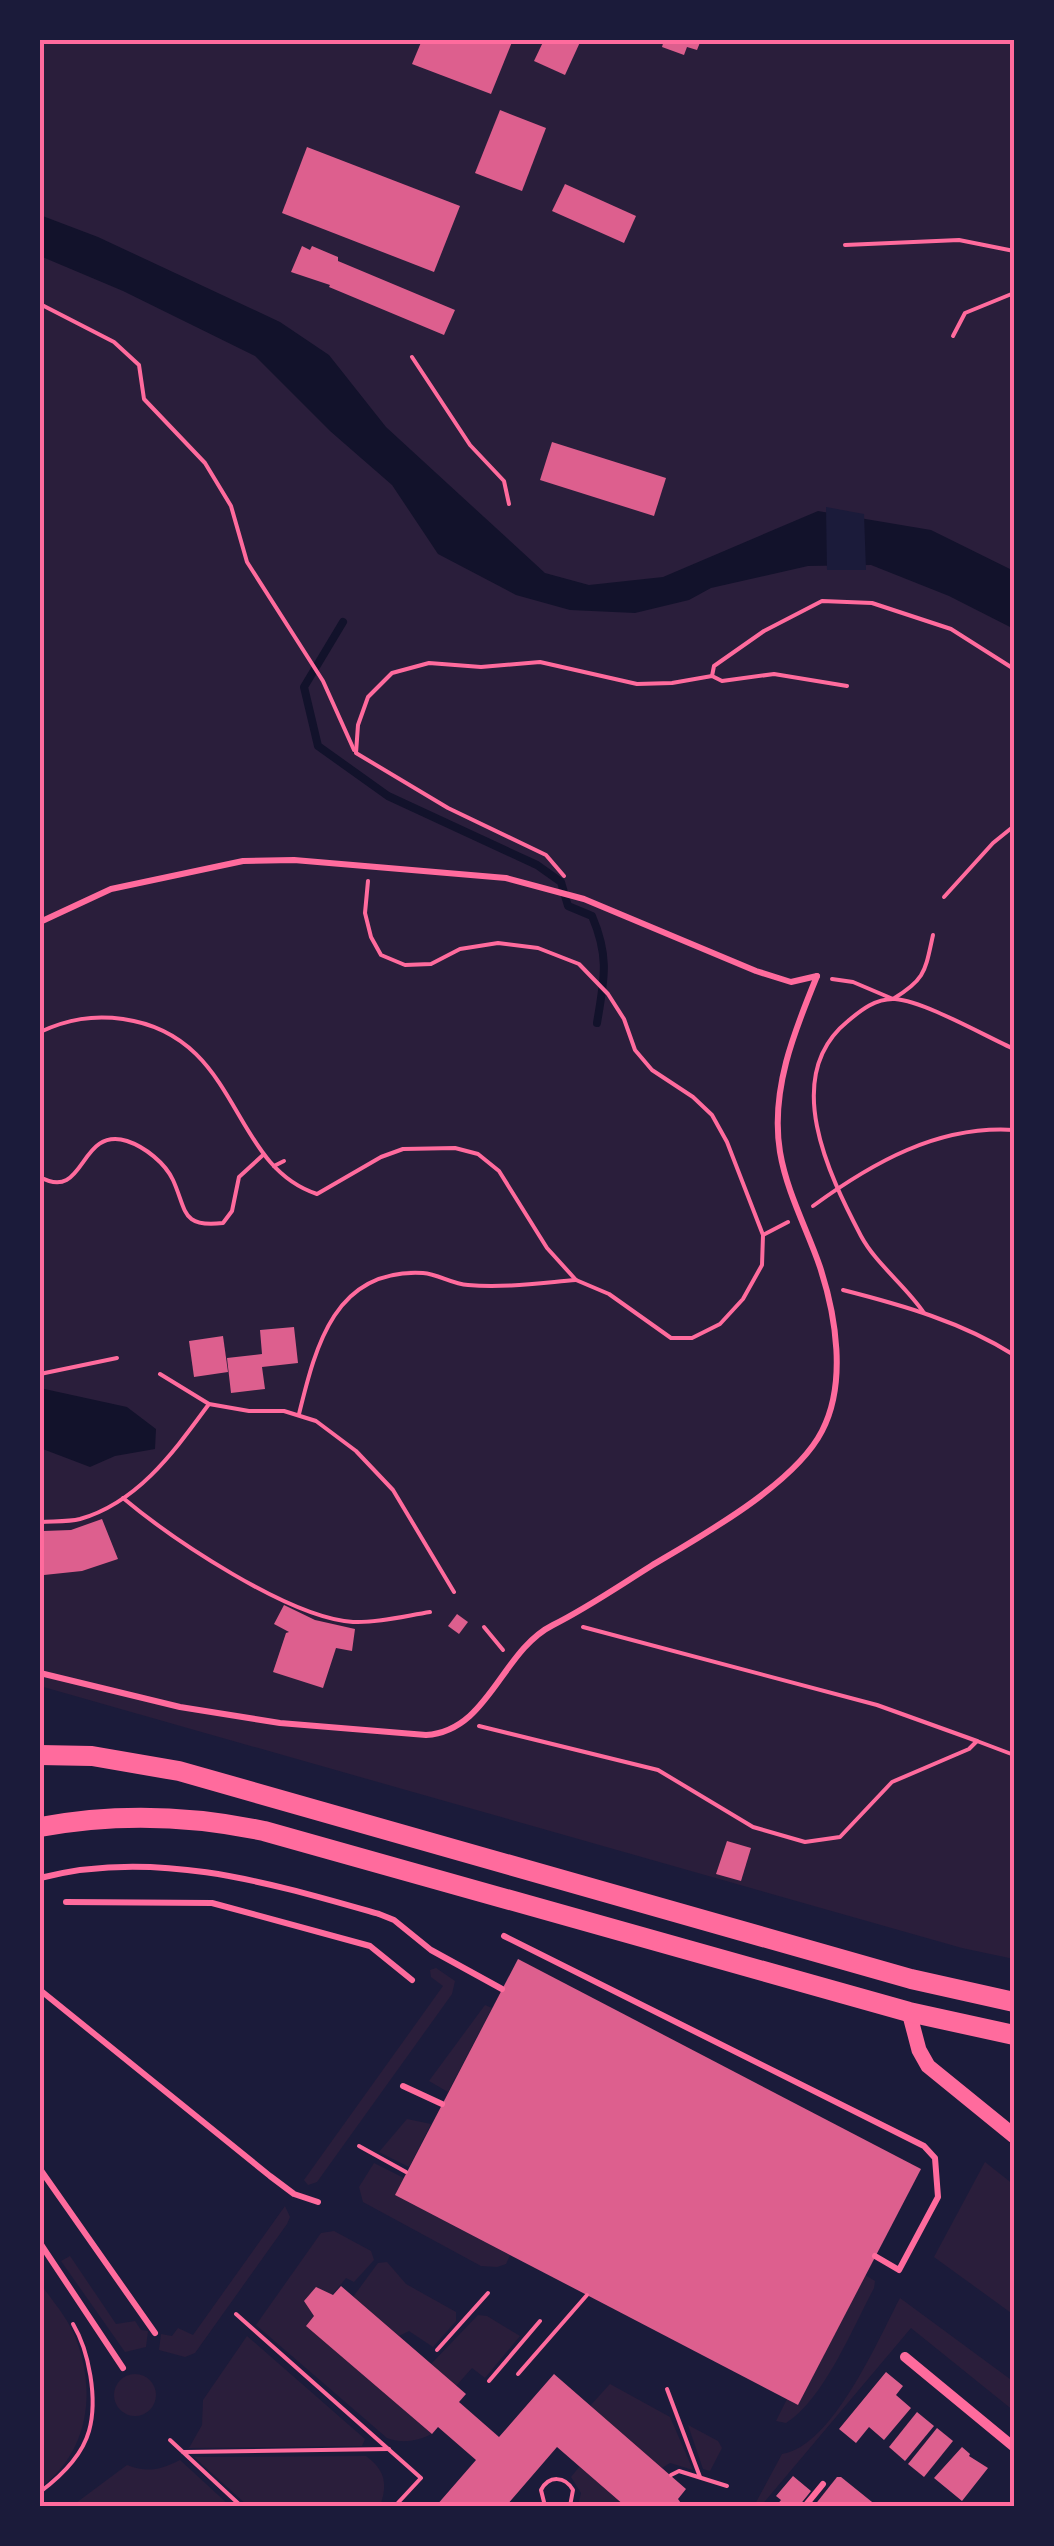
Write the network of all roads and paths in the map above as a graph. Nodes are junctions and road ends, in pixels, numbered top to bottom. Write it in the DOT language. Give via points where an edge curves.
graph roads {
  1 [pos="845,245"];
  2 [pos="1014,251"];
  3 [pos="1014,292"];
  4 [pos="40,304"];
  5 [pos="953,336"];
  6 [pos="412,357"];
  7 [pos="509,504"];
  8 [pos="1014,669"];
  9 [pos="712,676"];
  10 [pos="848,686"];
  11 [pos="356,753"];
  12 [pos="1014,826"];
  13 [pos="369,866"];
  14 [pos="583,898"];
  15 [pos="944,898"];
  16 [pos="40,922"];
  17 [pos="933,935"];
  18 [pos="818,976"];
  19 [pos="893,999"];
  20 [pos="40,1032"];
  21 [pos="1014,1049"];
  22 [pos="1014,1130"];
  23 [pos="264,1155"];
  24 [pos="284,1161"];
  25 [pos="274,1166"];
  26 [pos="40,1176"];
  27 [pos="839,1186"];
  28 [pos="798,1216"];
  29 [pos="763,1235"];
  30 [pos="576,1280"];
  31 [pos="824,1285"];
  32 [pos="924,1312"];
  33 [pos="1014,1355"];
  34 [pos="117,1358"];
  35 [pos="40,1374"];
  36 [pos="160,1374"];
  37 [pos="209,1404"];
  38 [pos="299,1416"];
  39 [pos="123,1498"];
  40 [pos="40,1522"];
  41 [pos="454,1592"];
  42 [pos="430,1612"];
  43 [pos="572,1616"];
  44 [pos="484,1627"];
  45 [pos="512,1660"];
  46 [pos="40,1673"];
  47 [pos="467,1720"];
  48 [pos="976,1741"];
  49 [pos="1014,1755"];
  50 [pos="40,1756"];
  51 [pos="40,1827"];
  52 [pos="40,1878"];
  53 [pos="66,1902"];
  54 [pos="504,1936"];
  55 [pos="412,1980"];
  56 [pos="40,1990"];
  57 [pos="502,1990"];
  58 [pos="1014,2002"];
  59 [pos="909,2012"];
  60 [pos="1014,2034"];
  61 [pos="403,2086"];
  62 [pos="442,2104"];
  63 [pos="1014,2136"];
  64 [pos="359,2146"];
  65 [pos="40,2169"];
  66 [pos="406,2172"];
  67 [pos="318,2202"];
  68 [pos="40,2243"];
  69 [pos="876,2256"];
  70 [pos="488,2293"];
  71 [pos="587,2295"];
  72 [pos="236,2314"];
  73 [pos="68,2316"];
  74 [pos="540,2321"];
  75 [pos="155,2333"];
  76 [pos="437,2350"];
  77 [pos="906,2356"];
  78 [pos="124,2368"];
  79 [pos="518,2374"];
  80 [pos="489,2381"];
  81 [pos="667,2389"];
  82 [pos="170,2440"];
  83 [pos="1014,2447"];
  84 [pos="389,2450"];
  85 [pos="183,2452"];
  86 [pos="671,2476"];
  87 [pos="700,2477"];
  88 [pos="823,2484"];
  89 [pos="727,2486"];
  90 [pos="40,2492"];
  91 [pos="541,2504"];
  92 [pos="241,2506"];
  93 [pos="395,2506"];
  94 [pos="570,2506"];
  95 [pos="805,2506"];
  1 -- 2 [label="path" via="959,240"];
  3 -- 5 [label="path" via="964,312"];
  4 -- 11 [label="path" via="114,342 139,366 144,399 205,464 231,506 246,562 322,681"];
  6 -- 7 [label="path" via="470,445 504,481"];
  8 -- 9 [label="path" via="952,630 872,603 822,601 764,630 714,666"];
  9 -- 10 [label="path" via="722,681 774,674"];
  9 -- 11 [label="path" via="637,684 540,662 429,663 392,673 368,697"];
  11 -- 14 [label="path" via="546,855"];
  12 -- 15 [label="path"];
  13 -- 14 [label="lane" via="506,878"];
  13 -- 16 [label="lane" via="226,864 111,889"];
  13 -- 29 [label="path" via="366,913 381,955 405,965 431,964 498,943 538,948 579,964 608,994 635,1050 712,1115"];
  14 -- 18 [label="lane" via="756,971 791,982"];
  17 -- 19 [label="path" via="916,985"];
  18 -- 19 [label="path"];
  18 -- 28 [label="lane" via="778,1094 780,1152"];
  19 -- 21 [label="path"];
  19 -- 27 [label="path" via="867,1006 833,1033 820,1065 811,1097 822,1155"];
  20 -- 23 [label="path" via="73,1018 106,1017 163,1031 207,1065"];
  22 -- 27 [label="path" via="938,1139 889,1156"];
  23 -- 25 [label="path"];
  23 -- 26 [label="path" via="239,1177 223,1223 194,1222 183,1211 172,1177 127,1141 110,1138 94,1145 81,1168 62,1182"];
  24 -- 25 [label="path"];
  25 -- 30 [label="path" via="298,1188 317,1194 403,1149 478,1154 498,1171"];
  27 -- 28 [label="path"];
  27 -- 32 [label="path" via="863,1240"];
  28 -- 29 [label="path"];
  28 -- 31 [label="lane"];
  29 -- 30 [label="path" via="762,1265 743,1299 720,1324 692,1338 672,1338 609,1294"];
  30 -- 38 [label="path" via="495,1286 461,1285 426,1273 376,1278 331,1317"];
  31 -- 32 [label="path"];
  31 -- 43 [label="lane" via="835,1332 835,1391 823,1430 800,1462 738,1511"];
  32 -- 33 [label="path"];
  34 -- 35 [label="path"];
  36 -- 37 [label="path"];
  37 -- 38 [label="path"];
  37 -- 39 [label="path" via="172,1454"];
  38 -- 41 [label="path" via="356,1452 393,1490"];
  39 -- 40 [label="path" via="79,1519"];
  39 -- 42 [label="path" via="206,1558 308,1611 352,1622"];
  43 -- 45 [label="lane" via="539,1632"];
  43 -- 48 [label="path" via="590,1630 878,1705"];
  44 -- 45 [label="path"];
  45 -- 47 [label="lane"];
  46 -- 47 [label="lane" via="280,1723 426,1735"];
  47 -- 48 [label="path" via="658,1770 753,1827 805,1842 840,1837 892,1782"];
  48 -- 49 [label="path"];
  50 -- 58 [label="main road" via="92,1756 179,1770 911,1979"];
  51 -- 59 [label="main road" via="168,1817 264,1831"];
  52 -- 57 [label="lane" via="125,1869 244,1876 394,1920"];
  53 -- 55 [label="lane" via="212,1903 370,1946"];
  54 -- 69 [label="lane" via="924,2146 935,2158 938,2197 900,2270"];
  56 -- 67 [label="lane" via="270,2176"];
  59 -- 60 [label="main road"];
  59 -- 63 [label="street" via="928,2066"];
  61 -- 62 [label="lane"];
  64 -- 66 [label="path"];
  65 -- 75 [label="lane"];
  68 -- 78 [label="lane"];
  70 -- 76 [label="path"];
  71 -- 79 [label="path"];
  72 -- 84 [label="path"];
  73 -- 90 [label="path" via="86,2360 89,2432 72,2463"];
  74 -- 80 [label="path"];
  77 -- 83 [label="street"];
  81 -- 87 [label="path"];
  82 -- 85 [label="path"];
  84 -- 85 [label="path"];
  84 -- 93 [label="path" via="421,2478"];
  85 -- 92 [label="path"];
  86 -- 87 [label="path" via="680,2471"];
  87 -- 89 [label="path"];
  88 -- 95 [label="lane"];
  91 -- 94 [label="path" via="544,2485 563,2479 574,2490"];
}
